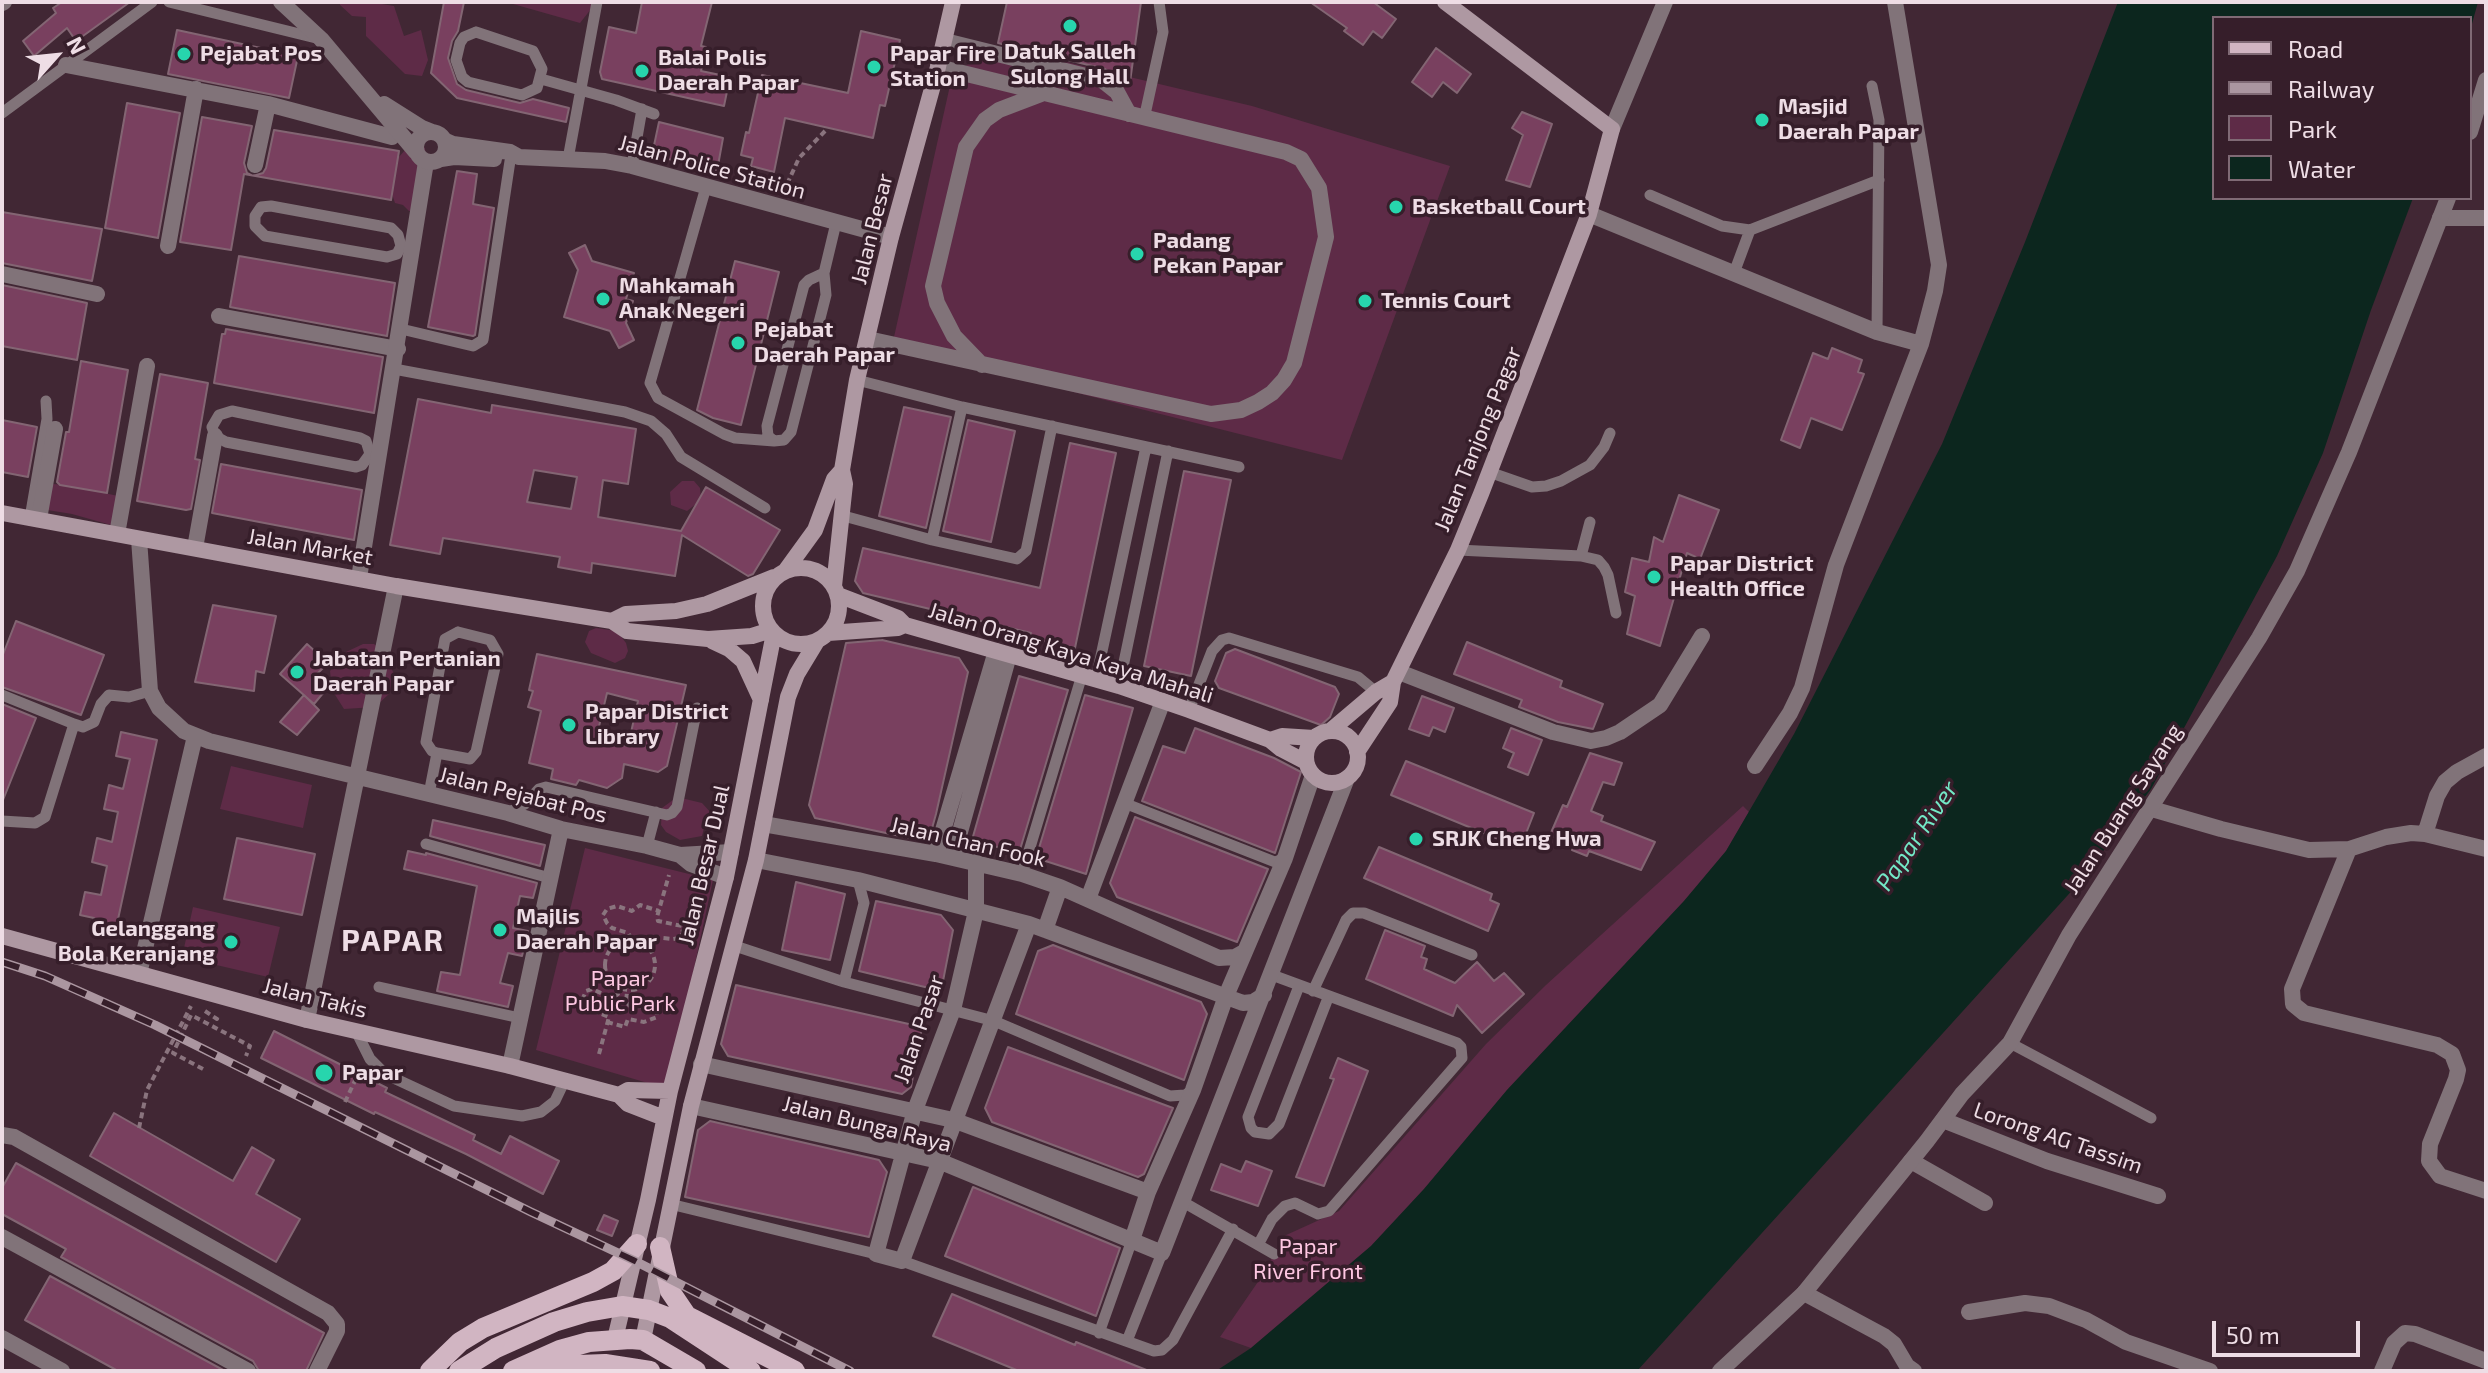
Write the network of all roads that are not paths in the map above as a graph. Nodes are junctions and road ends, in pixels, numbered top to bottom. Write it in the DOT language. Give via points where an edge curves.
graph roads {
  1 [pos="151,2"];
  2 [pos="169,2"];
  3 [pos="281,2"];
  4 [pos="597,2"];
  5 [pos="953,2"];
  6 [pos="1159,2"];
  7 [pos="1445,2"];
  8 [pos="1665,2"];
  9 [pos="1895,2"];
  10 [pos="321,39"];
  11 [pos="945,41"];
  12 [pos="66,65"];
  13 [pos="938,67"];
  14 [pos="541,79"];
  15 [pos="2486,80"];
  16 [pos="1872,86"];
  17 [pos="196,89"];
  18 [pos="580,90"];
  19 [pos="1042,93"];
  20 [pos="369,94"];
  21 [pos="268,104"];
  22 [pos="2,113"];
  23 [pos="1136,117"];
  24 [pos="2472,126"];
  25 [pos="1612,129"];
  26 [pos="438,136"];
  27 [pos="392,137"];
  28 [pos="428,158"];
  29 [pos="514,159"];
  30 [pos="568,159"];
  31 [pos="255,165"];
  32 [pos="632,166"];
  33 [pos="1879,180"];
  34 [pos="706,187"];
  35 [pos="1650,195"];
  36 [pos="2447,200"];
  37 [pos="1589,214"];
  38 [pos="2440,218"];
  39 [pos="2486,218"];
  40 [pos="836,223"];
  41 [pos="1750,230"];
  42 [pos="891,237"];
  43 [pos="168,246"];
  44 [pos="406,247"];
  45 [pos="1734,273"];
  46 [pos="2,274"];
  47 [pos="819,276"];
  48 [pos="97,294"];
  49 [pos="219,316"];
  50 [pos="401,329"];
  51 [pos="1877,332"];
  52 [pos="868,339"];
  53 [pos="1921,344"];
  54 [pos="398,349"];
  55 [pos="147,366"];
  56 [pos="983,366"];
  57 [pos="394,369"];
  58 [pos="857,380"];
  59 [pos="46,401"];
  60 [pos="962,407"];
  61 [pos="1052,426"];
  62 [pos="55,429"];
  63 [pos="1610,433"];
  64 [pos="215,436"];
  65 [pos="774,441"];
  66 [pos="1146,447"];
  67 [pos="1168,451"];
  68 [pos="374,455"];
  69 [pos="1239,467"];
  70 [pos="842,470"];
  71 [pos="1489,472"];
  72 [pos="765,508"];
  73 [pos="2,513"];
  74 [pos="840,515"];
  75 [pos="35,519"];
  76 [pos="1590,522"];
  77 [pos="117,534"];
  78 [pos="139,539"];
  79 [pos="932,540"];
  80 [pos="195,548"];
  81 [pos="1458,550"];
  82 [pos="1581,556"];
  83 [pos="782,572"];
  84 [pos="359,578"];
  85 [pos="396,586"];
  86 [pos="836,591"];
  87 [pos="1616,613"];
  88 [pos="612,621"];
  89 [pos="905,625"];
  90 [pos="773,631"];
  91 [pos="1702,636"];
  92 [pos="822,637"];
  93 [pos="708,639"];
  94 [pos="1002,653"];
  95 [pos="1089,677"];
  96 [pos="1396,677"];
  97 [pos="1119,686"];
  98 [pos="150,691"];
  99 [pos="1376,692"];
  100 [pos="2,695"];
  101 [pos="762,701"];
  102 [pos="1163,701"];
  103 [pos="697,708"];
  104 [pos="1189,710"];
  105 [pos="74,724"];
  106 [pos="1330,731"];
  107 [pos="195,736"];
  108 [pos="1314,738"];
  109 [pos="1270,740"];
  110 [pos="1357,752"];
  111 [pos="437,753"];
  112 [pos="2486,756"];
  113 [pos="1755,766"];
  114 [pos="1310,768"];
  115 [pos="356,778"];
  116 [pos="1347,778"];
  117 [pos="429,794"];
  118 [pos="1124,803"];
  119 [pos="2152,809"];
  120 [pos="656,812"];
  121 [pos="508,813"];
  122 [pos="2,821"];
  123 [pos="763,824"];
  124 [pos="561,829"];
  125 [pos="2425,834"];
  126 [pos="426,844"];
  127 [pos="647,846"];
  128 [pos="2349,849"];
  129 [pos="2486,849"];
  130 [pos="731,852"];
  131 [pos="936,854"];
  132 [pos="680,855"];
  133 [pos="953,857"];
  134 [pos="1285,858"];
  135 [pos="756,860"];
  136 [pos="976,862"];
  137 [pos="1022,874"];
  138 [pos="726,877"];
  139 [pos="550,878"];
  140 [pos="858,880"];
  141 [pos="1060,887"];
  142 [pos="1088,899"];
  143 [pos="976,911"];
  144 [pos="1029,924"];
  145 [pos="1045,930"];
  146 [pos="2,936"];
  147 [pos="732,945"];
  148 [pos="1244,952"];
  149 [pos="1472,955"];
  150 [pos="139,974"];
  151 [pos="1272,975"];
  152 [pos="844,982"];
  153 [pos="1299,986"];
  154 [pos="379,987"];
  155 [pos="1313,991"];
  156 [pos="1264,995"];
  157 [pos="1226,996"];
  158 [pos="1328,998"];
  159 [pos="953,1010"];
  160 [pos="520,1018"];
  161 [pos="307,1020"];
  162 [pos="994,1021"];
  163 [pos="356,1031"];
  164 [pos="2010,1043"];
  165 [pos="701,1064"];
  166 [pos="510,1066"];
  167 [pos="565,1080"];
  168 [pos="1193,1090"];
  169 [pos="670,1091"];
  170 [pos="619,1095"];
  171 [pos="691,1106"];
  172 [pos="915,1110"];
  173 [pos="664,1118"];
  174 [pos="2151,1118"];
  175 [pos="953,1120"];
  176 [pos="1943,1120"];
  177 [pos="2,1135"];
  178 [pos="904,1152"];
  179 [pos="939,1161"];
  180 [pos="1911,1161"];
  181 [pos="2486,1191"];
  182 [pos="1148,1192"];
  183 [pos="2158,1196"];
  184 [pos="1183,1202"];
  185 [pos="1985,1203"];
  186 [pos="670,1204"];
  187 [pos="1233,1229"];
  188 [pos="2,1237"];
  189 [pos="1132,1240"];
  190 [pos="637,1244"];
  191 [pos="1258,1245"];
  192 [pos="660,1247"];
  193 [pos="1162,1253"];
  194 [pos="876,1254"];
  195 [pos="1274,1254"];
  196 [pos="902,1261"];
  197 [pos="1804,1293"];
  198 [pos="622,1306"];
  199 [pos="649,1310"];
  200 [pos="1969,1312"];
  201 [pos="1099,1333"];
  202 [pos="2,1338"];
  203 [pos="615,1339"];
  204 [pos="643,1340"];
  205 [pos="1127,1341"];
  206 [pos="2486,1361"];
  207 [pos="62,1371"];
  208 [pos="248,1371"];
  209 [pos="317,1371"];
  210 [pos="430,1371"];
  211 [pos="459,1371"];
  212 [pos="513,1371"];
  213 [pos="550,1371"];
  214 [pos="650,1371"];
  215 [pos="696,1371"];
  216 [pos="751,1371"];
  217 [pos="795,1371"];
  218 [pos="1720,1371"];
  219 [pos="1914,1371"];
  220 [pos="2210,1371"];
  221 [pos="2382,1371"];
  1 -- 12 [label="lane"];
  2 -- 10 [label="lane"];
  3 -- 10 [label="street"];
  4 -- 18 [label="lane"];
  5 -- 11 [label="main road, Jalan Besar"];
  6 -- 23 [label="lane" via="1163,32"];
  7 -- 25 [label="main road"];
  8 -- 25 [label="street"];
  9 -- 53 [label="street" via="1939,265"];
  10 -- 20 [label="street"];
  11 -- 13 [label="main road, Jalan Besar"];
  11 -- 23 [label="street" via="1102,80"];
  12 -- 17 [label="street"];
  12 -- 22 [label="lane"];
  13 -- 19 [label="street"];
  13 -- 42 [label="main road, Jalan Besar"];
  14 -- 14 [label="lane" via="537,88 522,95 468,82 458,70 460,43 476,32 533,51"];
  14 -- 18 [label="lane"];
  15 -- 24 [label="street"];
  16 -- 33 [label="lane" via="1879,120"];
  17 -- 21 [label="street"];
  17 -- 43 [label="street"];
  18 -- 30 [label="lane"];
  18 -- 32 [label="lane" via="648,111"];
  19 -- 23 [label="street"];
  19 -- 56 [label="street" via="999,110 966,147 933,286 954,336"];
  20 -- 26 [label="street, Jalan Police Station"];
  20 -- 28 [label="street"];
  21 -- 27 [label="street"];
  21 -- 31 [label="street"];
  23 -- 56 [label="street" via="1286,152 1301,159 1311,173 1319,188 1326,237 1294,363 1284,380 1258,402 1211,414"];
  25 -- 37 [label="main road, Jalan Tanjong Pagar"];
  26 -- 28 [label="street" via="446,150"];
  26 -- 28 [label="street" via="419,137"];
  26 -- 29 [label="street, Jalan Police Station" via="453,144 510,152"];
  28 -- 29 [label="street, Jalan Police Station"];
  28 -- 44 [label="street"];
  29 -- 30 [label="street, Jalan Police Station"];
  29 -- 50 [label="lane" via="483,340 473,346"];
  30 -- 32 [label="street, Jalan Police Station"];
  32 -- 34 [label="street, Jalan Police Station"];
  33 -- 41 [label="lane"];
  33 -- 51 [label="lane"];
  34 -- 40 [label="street, Jalan Police Station"];
  34 -- 65 [label="lane" via="650,383 658,398 724,434"];
  35 -- 41 [label="lane" via="1722,226"];
  36 -- 38 [label="street, Jalan Buang Sayang"];
  37 -- 45 [label="street"];
  37 -- 71 [label="main road, Jalan Tanjong Pagar"];
  38 -- 39 [label="street"];
  38 -- 119 [label="street, Jalan Buang Sayang" via="2297,571"];
  40 -- 42 [label="street, Jalan Police Station"];
  40 -- 47 [label="lane"];
  41 -- 45 [label="lane"];
  42 -- 52 [label="main road, Jalan Besar"];
  44 -- 44 [label="lane" via="387,257 265,236 257,229 255,216 261,207 271,206 391,228"];
  44 -- 50 [label="street"];
  45 -- 51 [label="street"];
  46 -- 48 [label="street"];
  47 -- 65 [label="lane" via="804,285 767,426"];
  47 -- 65 [label="lane" via="826,295 791,432"];
  49 -- 54 [label="street"];
  50 -- 54 [label="street"];
  51 -- 53 [label="street"];
  52 -- 56 [label="street"];
  52 -- 58 [label="main road, Jalan Besar"];
  53 -- 113 [label="street" via="1836,565 1802,688"];
  54 -- 57 [label="street"];
  55 -- 77 [label="street"];
  57 -- 68 [label="street"];
  57 -- 72 [label="lane" via="651,421 681,457"];
  58 -- 60 [label="lane"];
  58 -- 70 [label="main road, Jalan Besar"];
  59 -- 75 [label="lane"];
  60 -- 61 [label="lane"];
  60 -- 79 [label="lane"];
  61 -- 66 [label="lane"];
  61 -- 79 [label="lane" via="1022,557"];
  62 -- 75 [label="street"];
  63 -- 71 [label="lane" via="1590,465 1546,486 1532,487"];
  64 -- 68 [label="lane" via="356,467"];
  64 -- 68 [label="lane" via="215,418 232,411 360,438"];
  64 -- 80 [label="street"];
  66 -- 67 [label="lane"];
  66 -- 95 [label="lane"];
  67 -- 69 [label="lane"];
  67 -- 97 [label="lane"];
  68 -- 84 [label="street"];
  70 -- 74 [label="main road, Jalan Besar"];
  70 -- 83 [label="main road, Jalan Besar" via="815,530"];
  71 -- 81 [label="main road, Jalan Tanjong Pagar"];
  73 -- 75 [label="main road, Jalan Market"];
  74 -- 79 [label="lane"];
  74 -- 86 [label="main road, Jalan Besar"];
  75 -- 77 [label="main road, Jalan Market"];
  76 -- 82 [label="lane"];
  77 -- 78 [label="main road, Jalan Market"];
  78 -- 80 [label="main road, Jalan Market"];
  78 -- 98 [label="street"];
  80 -- 84 [label="main road, Jalan Market"];
  81 -- 82 [label="lane"];
  81 -- 96 [label="main road, Jalan Tanjong Pagar"];
  82 -- 87 [label="lane" via="1604,567"];
  83 -- 86 [label="main road" via="813,569"];
  83 -- 88 [label="main road, Jalan Market" via="707,604 626,614"];
  83 -- 90 [label="main road" via="763,601"];
  84 -- 85 [label="main road, Jalan Market"];
  85 -- 88 [label="main road, Jalan Market"];
  85 -- 115 [label="street"];
  86 -- 89 [label="main road, Jalan Orang Kaya Kaya Mahali"];
  86 -- 92 [label="main road" via="836,622"];
  88 -- 93 [label="main road, Jalan Market" via="627,631"];
  89 -- 92 [label="main road, Jalan Orang Kaya Kaya Mahali"];
  89 -- 94 [label="main road, Jalan Orang Kaya Kaya Mahali"];
  90 -- 92 [label="main road" via="794,643"];
  90 -- 93 [label="main road, Jalan Market"];
  90 -- 101 [label="main road, Jalan Besar Dual"];
  91 -- 96 [label="street" via="1660,705 1620,732 1591,741"];
  92 -- 123 [label="main road, Jalan Besar Dual" via="788,697"];
  93 -- 101 [label="main road" via="743,661"];
  94 -- 95 [label="main road, Jalan Orang Kaya Kaya Mahali"];
  94 -- 131 [label="street"];
  94 -- 133 [label="street"];
  95 -- 97 [label="main road, Jalan Orang Kaya Kaya Mahali"];
  95 -- 137 [label="lane"];
  96 -- 99 [label="main road"];
  96 -- 110 [label="main road, Jalan Tanjong Pagar" via="1390,702"];
  97 -- 102 [label="main road, Jalan Orang Kaya Kaya Mahali"];
  98 -- 105 [label="lane" via="109,695 94,722"];
  98 -- 107 [label="street" via="172,722"];
  99 -- 104 [label="lane" via="1358,677 1229,638 1212,651"];
  99 -- 106 [label="main road"];
  100 -- 105 [label="lane"];
  101 -- 130 [label="main road, Jalan Besar Dual"];
  102 -- 104 [label="main road, Jalan Orang Kaya Kaya Mahali"];
  102 -- 118 [label="street"];
  103 -- 120 [label="lane" via="677,807 667,815"];
  104 -- 109 [label="main road, Jalan Orang Kaya Kaya Mahali"];
  105 -- 122 [label="lane" via="45,817 35,823"];
  106 -- 108 [label="main road"];
  106 -- 110 [label="main road" via="1350,738"];
  107 -- 115 [label="street, Jalan Pejabat Pos"];
  107 -- 150 [label="street"];
  108 -- 109 [label="main road, Jalan Orang Kaya Kaya Mahali"];
  108 -- 114 [label="main road" via="1308,745"];
  109 -- 114 [label="main road, Jalan Orang Kaya Kaya Mahali"];
  110 -- 116 [label="main road" via="1356,767"];
  111 -- 111 [label="lane" via="470,759 476,752 498,654 490,640 458,632 445,639 426,736 428,747"];
  111 -- 117 [label="lane"];
  112 -- 125 [label="street" via="2445,782"];
  114 -- 116 [label="main road" via="1326,782"];
  114 -- 134 [label="street"];
  115 -- 117 [label="street, Jalan Pejabat Pos"];
  115 -- 161 [label="street"];
  116 -- 151 [label="street"];
  117 -- 121 [label="street, Jalan Pejabat Pos"];
  118 -- 134 [label="lane" via="1275,862"];
  118 -- 142 [label="street"];
  119 -- 128 [label="street" via="2309,850"];
  119 -- 164 [label="street, Jalan Buang Sayang" via="2069,935"];
  120 -- 121 [label="lane" via="546,787"];
  120 -- 127 [label="lane"];
  121 -- 124 [label="street, Jalan Pejabat Pos"];
  123 -- 131 [label="street, Jalan Chan Fook"];
  123 -- 135 [label="main road, Jalan Besar Dual"];
  124 -- 127 [label="street, Jalan Pejabat Pos"];
  124 -- 139 [label="street"];
  125 -- 128 [label="street" via="2386,837"];
  125 -- 129 [label="street"];
  126 -- 139 [label="lane"];
  127 -- 132 [label="street, Jalan Pejabat Pos"];
  128 -- 181 [label="street" via="2292,989 2293,1004 2304,1013 2437,1045 2452,1054 2456,1079 2430,1144 2429,1161 2440,1176"];
  130 -- 132 [label="street, Jalan Pejabat Pos"];
  130 -- 138 [label="main road, Jalan Besar Dual"];
  131 -- 133 [label="street, Jalan Chan Fook"];
  132 -- 138 [label="street, Jalan Pejabat Pos"];
  133 -- 136 [label="street, Jalan Chan Fook"];
  134 -- 148 [label="street"];
  135 -- 140 [label="street"];
  135 -- 147 [label="main road, Jalan Besar Dual"];
  136 -- 137 [label="street, Jalan Chan Fook"];
  136 -- 143 [label="street, Jalan Pasar"];
  137 -- 141 [label="street, Jalan Chan Fook"];
  138 -- 169 [label="main road, Jalan Besar Dual"];
  139 -- 160 [label="street"];
  140 -- 143 [label="street"];
  140 -- 152 [label="lane" via="864,903"];
  141 -- 142 [label="street, Jalan Chan Fook"];
  141 -- 145 [label="street"];
  142 -- 148 [label="street, Jalan Chan Fook" via="1219,958"];
  143 -- 144 [label="street"];
  143 -- 159 [label="street, Jalan Pasar"];
  144 -- 145 [label="street"];
  144 -- 162 [label="street"];
  145 -- 157 [label="street"];
  146 -- 150 [label="main road, Jalan Takis"];
  147 -- 152 [label="lane"];
  147 -- 165 [label="main road, Jalan Besar Dual"];
  148 -- 157 [label="street"];
  149 -- 155 [label="lane" via="1353,913"];
  150 -- 161 [label="main road, Jalan Takis"];
  151 -- 153 [label="lane"];
  151 -- 156 [label="street"];
  152 -- 159 [label="lane"];
  153 -- 155 [label="lane"];
  153 -- 158 [label="lane" via="1248,1117 1255,1132 1269,1134 1279,1124"];
  154 -- 160 [label="lane"];
  155 -- 158 [label="lane"];
  156 -- 157 [label="street" via="1248,1003"];
  156 -- 184 [label="street"];
  157 -- 168 [label="street"];
  158 -- 191 [label="lane" via="1457,1043 1462,1058 1329,1211 1318,1214 1295,1203 1285,1206"];
  159 -- 162 [label="lane"];
  159 -- 172 [label="street, Jalan Pasar"];
  160 -- 166 [label="street"];
  161 -- 163 [label="main road, Jalan Takis"];
  162 -- 168 [label="lane" via="1170,1096"];
  162 -- 175 [label="street"];
  163 -- 166 [label="main road, Jalan Takis"];
  163 -- 167 [label="lane" via="370,1059 385,1074 454,1106 522,1116 541,1112 555,1101"];
  164 -- 174 [label="lane"];
  164 -- 176 [label="street, Jalan Buang Sayang"];
  165 -- 171 [label="main road, Jalan Besar Dual"];
  165 -- 172 [label="street, Jalan Bunga Raya"];
  166 -- 167 [label="main road, Jalan Takis"];
  167 -- 170 [label="main road, Jalan Takis"];
  168 -- 182 [label="street"];
  169 -- 170 [label="main road, Jalan Takis" via="628,1090"];
  169 -- 173 [label="main road, Jalan Besar Dual"];
  170 -- 173 [label="main road, Jalan Takis"];
  171 -- 178 [label="street, Jalan Bunga Raya"];
  171 -- 186 [label="main road, Jalan Besar Dual"];
  172 -- 175 [label="street, Jalan Bunga Raya"];
  172 -- 178 [label="street, Jalan Pasar"];
  173 -- 190 [label="main road, Jalan Besar Dual"];
  175 -- 179 [label="street"];
  175 -- 182 [label="street, Jalan Bunga Raya"];
  176 -- 180 [label="street, Jalan Buang Sayang"];
  176 -- 183 [label="street, Lorong AG Tassim"];
  177 -- 209 [label="street" via="328,1313 337,1331"];
  178 -- 179 [label="street, Jalan Bunga Raya"];
  178 -- 194 [label="street, Jalan Pasar"];
  179 -- 189 [label="street, Jalan Bunga Raya"];
  179 -- 196 [label="street"];
  180 -- 185 [label="street"];
  180 -- 197 [label="street, Jalan Buang Sayang"];
  182 -- 189 [label="street"];
  184 -- 187 [label="lane"];
  184 -- 193 [label="street"];
  186 -- 192 [label="main road, Jalan Besar Dual"];
  186 -- 194 [label="lane"];
  187 -- 191 [label="lane"];
  187 -- 205 [label="lane" via="1168,1346 1154,1351"];
  188 -- 208 [label="street"];
  189 -- 193 [label="street, Jalan Bunga Raya"];
  189 -- 201 [label="lane"];
  190 -- 198 [label="main road, Jalan Besar Dual"];
  190 -- 210 [label="main road" via="613,1271 483,1328"];
  191 -- 195 [label="lane"];
  192 -- 199 [label="main road, Jalan Besar Dual"];
  192 -- 217 [label="main road" via="670,1291 687,1316"];
  193 -- 205 [label="lane"];
  194 -- 196 [label="street"];
  196 -- 201 [label="lane"];
  197 -- 218 [label="street, Jalan Buang Sayang"];
  197 -- 219 [label="street" via="1884,1336"];
  198 -- 199 [label="main road"];
  198 -- 203 [label="main road, Jalan Besar Dual"];
  198 -- 211 [label="main road" via="554,1322"];
  199 -- 204 [label="main road, Jalan Besar Dual"];
  199 -- 216 [label="main road" via="689,1328"];
  200 -- 220 [label="street" via="2025,1303 2049,1306 2126,1342"];
  201 -- 205 [label="lane"];
  202 -- 207 [label="street"];
  203 -- 204 [label="main road"];
  203 -- 212 [label="main road" via="560,1350"];
  204 -- 215 [label="main road"];
  206 -- 221 [label="street" via="2405,1333 2394,1343"];
  213 -- 214 [label="main road" via="605,1364"];
}
